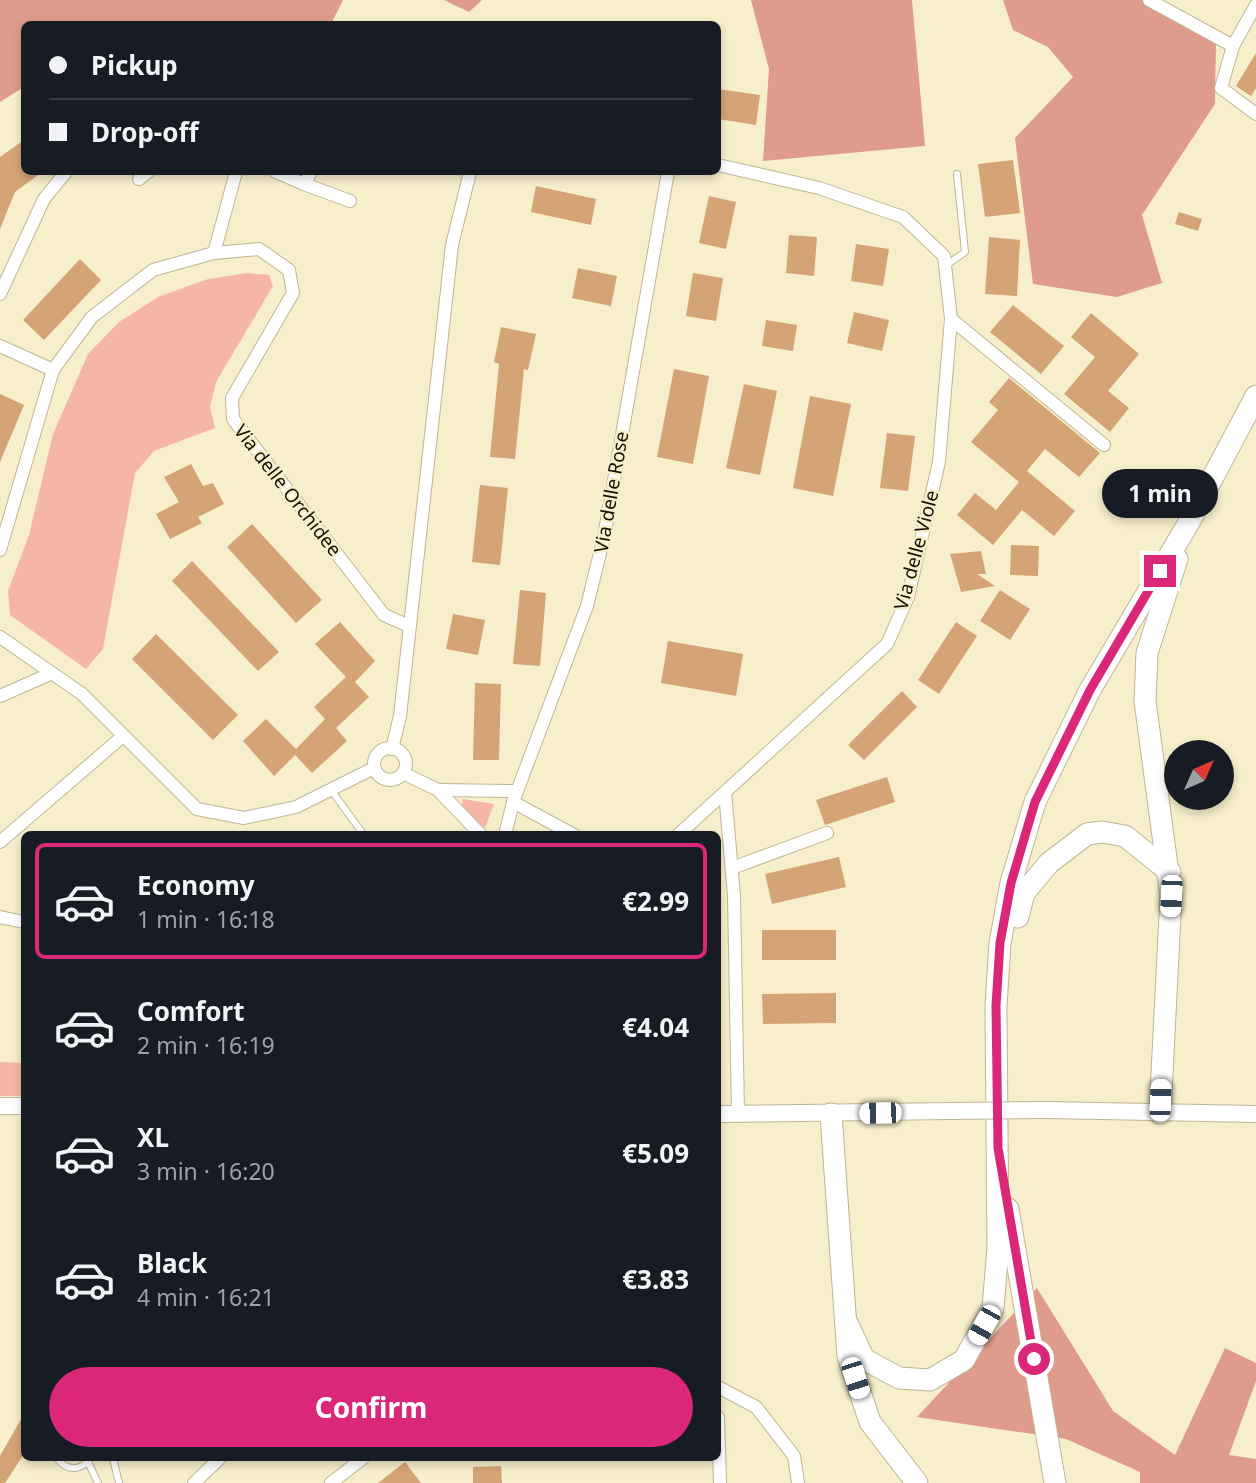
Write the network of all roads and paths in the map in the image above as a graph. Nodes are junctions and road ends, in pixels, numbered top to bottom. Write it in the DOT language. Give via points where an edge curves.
graph roads {
  1 [pos="1149,0"];
  2 [pos="1256,5"];
  3 [pos="1233,46"];
  4 [pos="1256,114"];
  5 [pos="721,166"];
  6 [pos="957,174"];
  7 [pos="64,175"];
  8 [pos="235,175"];
  9 [pos="283,175"];
  10 [pos="309,175"];
  11 [pos="469,175"];
  12 [pos="667,175"];
  13 [pos="304,184"];
  14 [pos="350,201"];
  15 [pos="214,253"];
  16 [pos="945,267"];
  17 [pos="0,294"];
  18 [pos="951,319"];
  19 [pos="0,346"];
  20 [pos="53,370"];
  21 [pos="1256,396"];
  22 [pos="1104,445"];
  23 [pos="1188,524"];
  24 [pos="0,550"];
  25 [pos="410,626"];
  26 [pos="0,637"];
  27 [pos="50,674"];
  28 [pos="0,696"];
  29 [pos="123,736"];
  30 [pos="392,749"];
  31 [pos="374,768"];
  32 [pos="403,773"];
  33 [pos="330,789"];
  34 [pos="438,790"];
  35 [pos="725,792"];
  36 [pos="515,797"];
  37 [pos="361,831"];
  38 [pos="477,831"];
  39 [pos="506,831"];
  40 [pos="568,831"];
  41 [pos="682,831"];
  42 [pos="827,833"];
  43 [pos="0,842"];
  44 [pos="732,867"];
  45 [pos="1170,872"];
  46 [pos="0,917"];
  47 [pos="21,921"];
  48 [pos="996,1006"];
  49 [pos="0,1106"];
  50 [pos="21,1106"];
  51 [pos="1160,1113"];
  52 [pos="721,1114"];
  53 [pos="738,1114"];
  54 [pos="831,1114"];
  55 [pos="1256,1114"];
  56 [pos="998,1148"];
  57 [pos="847,1323"];
  58 [pos="721,1389"];
  59 [pos="60,1461"];
  60 [pos="87,1461"];
  61 [pos="89,1461"];
  62 [pos="114,1461"];
  63 [pos="217,1461"];
  64 [pos="359,1461"];
  65 [pos="719,1461"];
  66 [pos="98,1483"];
  67 [pos="119,1483"];
  68 [pos="194,1483"];
  69 [pos="331,1483"];
  70 [pos="720,1483"];
  71 [pos="798,1483"];
  72 [pos="916,1483"];
  73 [pos="1055,1483"];
  1 -- 3 [label="street"];
  2 -- 3 [label="street"];
  3 -- 4 [label="street" via="1221,88"];
  5 -- 16 [label="street, Via delle Viole" via="819,188 903,217 944,256"];
  6 -- 16 [label="lane" via="965,252"];
  7 -- 17 [label="street" via="44,199"];
  8 -- 15 [label="street"];
  9 -- 13 [label="street"];
  10 -- 13 [label="street"];
  11 -- 25 [label="street" via="452,245"];
  12 -- 36 [label="street, Via delle Rose" via="604,537 587,606"];
  13 -- 14 [label="street"];
  15 -- 20 [label="street, Via delle Orchidee" via="153,270 92,317"];
  15 -- 25 [label="street, Via delle Orchidee" via="259,249 289,270 293,293 232,398 233,419 384,615"];
  16 -- 18 [label="street, Via delle Viole"];
  18 -- 22 [label="street"];
  18 -- 35 [label="street, Via delle Viole" via="939,462 908,597 887,644"];
  19 -- 20 [label="street"];
  20 -- 24 [label="street, Via delle Orchidee"];
  21 -- 23 [label="highway"];
  23 -- 45 [label="highway" via="1147,653 1145,701"];
  23 -- 48 [label="highway" via="1090,690 1035,802 1011,883 1000,943"];
  25 -- 30 [label="street"];
  26 -- 27 [label="street"];
  27 -- 28 [label="street"];
  27 -- 29 [label="street" via="82,694"];
  29 -- 33 [label="street" via="197,809 244,818 296,807"];
  29 -- 43 [label="street"];
  30 -- 31 [label="street" via="378,754"];
  30 -- 32 [label="street" via="404,758"];
  31 -- 32 [label="street" via="380,777 390,780"];
  31 -- 33 [label="street"];
  32 -- 34 [label="street"];
  33 -- 37 [label="lane"];
  34 -- 36 [label="street"];
  34 -- 38 [label="street"];
  35 -- 41 [label="street, Via delle Viole"];
  35 -- 44 [label="street"];
  36 -- 39 [label="street, Via delle Rose"];
  36 -- 40 [label="street"];
  42 -- 44 [label="street"];
  44 -- 53 [label="street"];
  45 -- 48 [label="highway" via="1125,836 1102,832 1087,834 1058,856 1024,893"];
  45 -- 51 [label="highway"];
  46 -- 47 [label="street"];
  48 -- 56 [label="highway"];
  49 -- 50 [label="street"];
  51 -- 54 [label="street, bridge"];
  51 -- 55 [label="street"];
  52 -- 53 [label="street"];
  53 -- 54 [label="street"];
  54 -- 57 [label="highway"];
  56 -- 57 [label="highway" via="993,1308 964,1360 930,1380 899,1378 864,1359"];
  56 -- 73 [label="highway"];
  57 -- 72 [label="highway" via="848,1356 870,1422"];
  58 -- 71 [label="street" via="756,1407 794,1456"];
  59 -- 60 [label="lane" via="73,1469"];
  61 -- 66 [label="lane"];
  62 -- 67 [label="lane"];
  63 -- 68 [label="street"];
  64 -- 69 [label="street"];
  65 -- 70 [label="street"];
}
